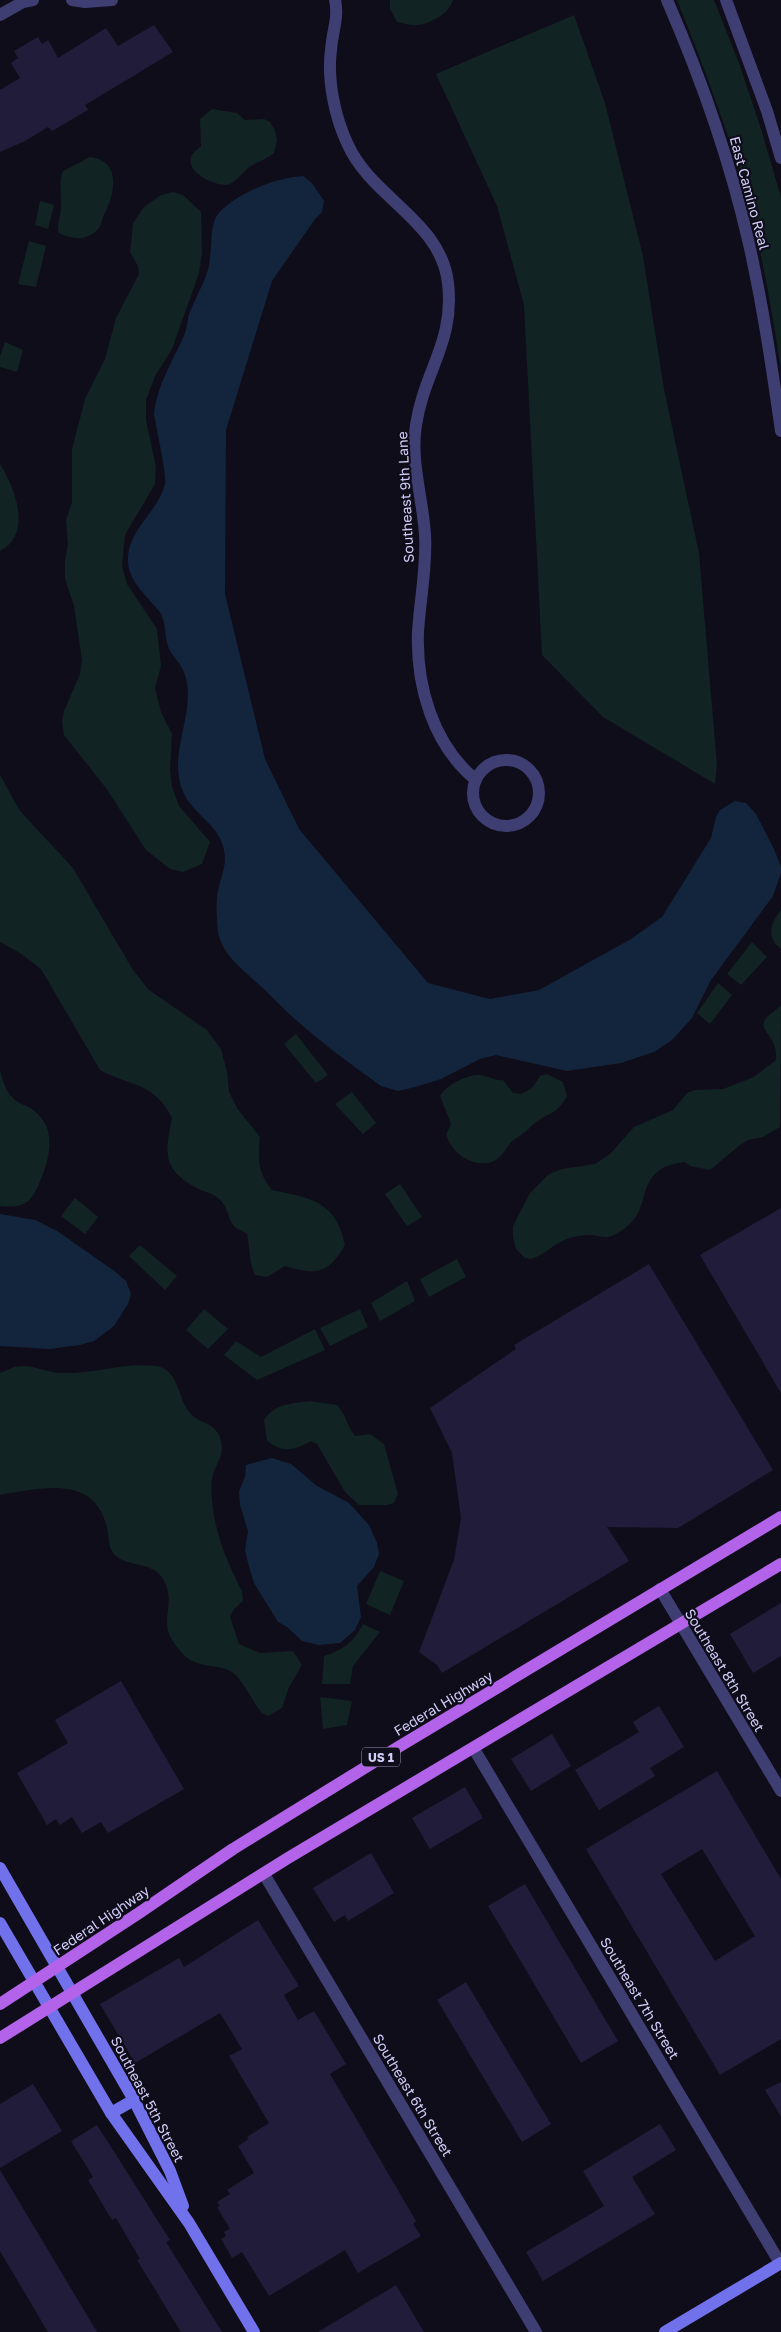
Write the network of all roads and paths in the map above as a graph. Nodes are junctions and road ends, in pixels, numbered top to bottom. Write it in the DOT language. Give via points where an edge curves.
graph roads {
  1 [pos="33,0"];
  2 [pos="72,0"];
  3 [pos="112,0"];
  4 [pos="335,0"];
  5 [pos="666,0"];
  6 [pos="726,0"];
  7 [pos="0,15"];
  8 [pos="781,158"];
  9 [pos="781,431"];
  10 [pos="476,780"];
  11 [pos="781,1518"];
  12 [pos="781,1564"];
  13 [pos="660,1589"];
  14 [pos="681,1624"];
  15 [pos="474,1748"];
  16 [pos="781,1792"];
  17 [pos="0,1868"];
  18 [pos="264,1874"];
  19 [pos="0,1922"];
  20 [pos="58,1966"];
  21 [pos="34,1982"];
  22 [pos="74,1993"];
  23 [pos="0,2004"];
  24 [pos="49,2009"];
  25 [pos="0,2038"];
  26 [pos="134,2100"];
  27 [pos="111,2113"];
  28 [pos="189,2223"];
  29 [pos="780,2263"];
  30 [pos="254,2332"];
  31 [pos="536,2332"];
  32 [pos="665,2332"];
  1 -- 7 [label="street"];
  2 -- 3 [label="street"];
  4 -- 10 [label="street, Southeast 9th Lane" via="337,8 330,69 335,106 348,146 373,181 433,243 443,261 448,281 449,323 444,343 420,398 415,428 425,536 418,633 420,662 431,716 454,759"];
  5 -- 9 [label="street, East Camino Real" via="685,41 716,127 746,234 770,354"];
  6 -- 8 [label="street"];
  10 -- 10 [label="street" via="482,770 501,760 522,764 531,770 538,785 534,811 527,819 506,826 486,819 474,801"];
  11 -- 13 [label="main road, Federal Highway / US 1"];
  12 -- 14 [label="main road"];
  13 -- 14 [label="street, Southeast 8th Street"];
  13 -- 20 [label="main road, Federal Highway / US 1" via="232,1849"];
  14 -- 15 [label="main road"];
  14 -- 16 [label="street, Southeast 8th Street"];
  15 -- 18 [label="main road"];
  15 -- 29 [label="street, Southeast 7th Street"];
  17 -- 20 [label="main road, Southeast 5th Street"];
  18 -- 22 [label="main road"];
  18 -- 31 [label="street, Southeast 6th Street"];
  19 -- 21 [label="main road, Southeast 5th Street"];
  20 -- 21 [label="main road, Federal Highway / US 1"];
  20 -- 22 [label="main road, Southeast 5th Street"];
  21 -- 23 [label="main road, Federal Highway / US 1"];
  21 -- 24 [label="main road, Southeast 5th Street"];
  22 -- 24 [label="main road"];
  22 -- 26 [label="main road, Southeast 5th Street"];
  24 -- 25 [label="main road"];
  24 -- 27 [label="main road, Southeast 5th Street"];
  26 -- 27 [label="main road"];
  26 -- 28 [label="main road, Southeast 5th Street" via="170,2171"];
  27 -- 28 [label="main road, Southeast 5th Street"];
  28 -- 30 [label="main road, Southeast 5th Street"];
  29 -- 32 [label="main road"];
}
